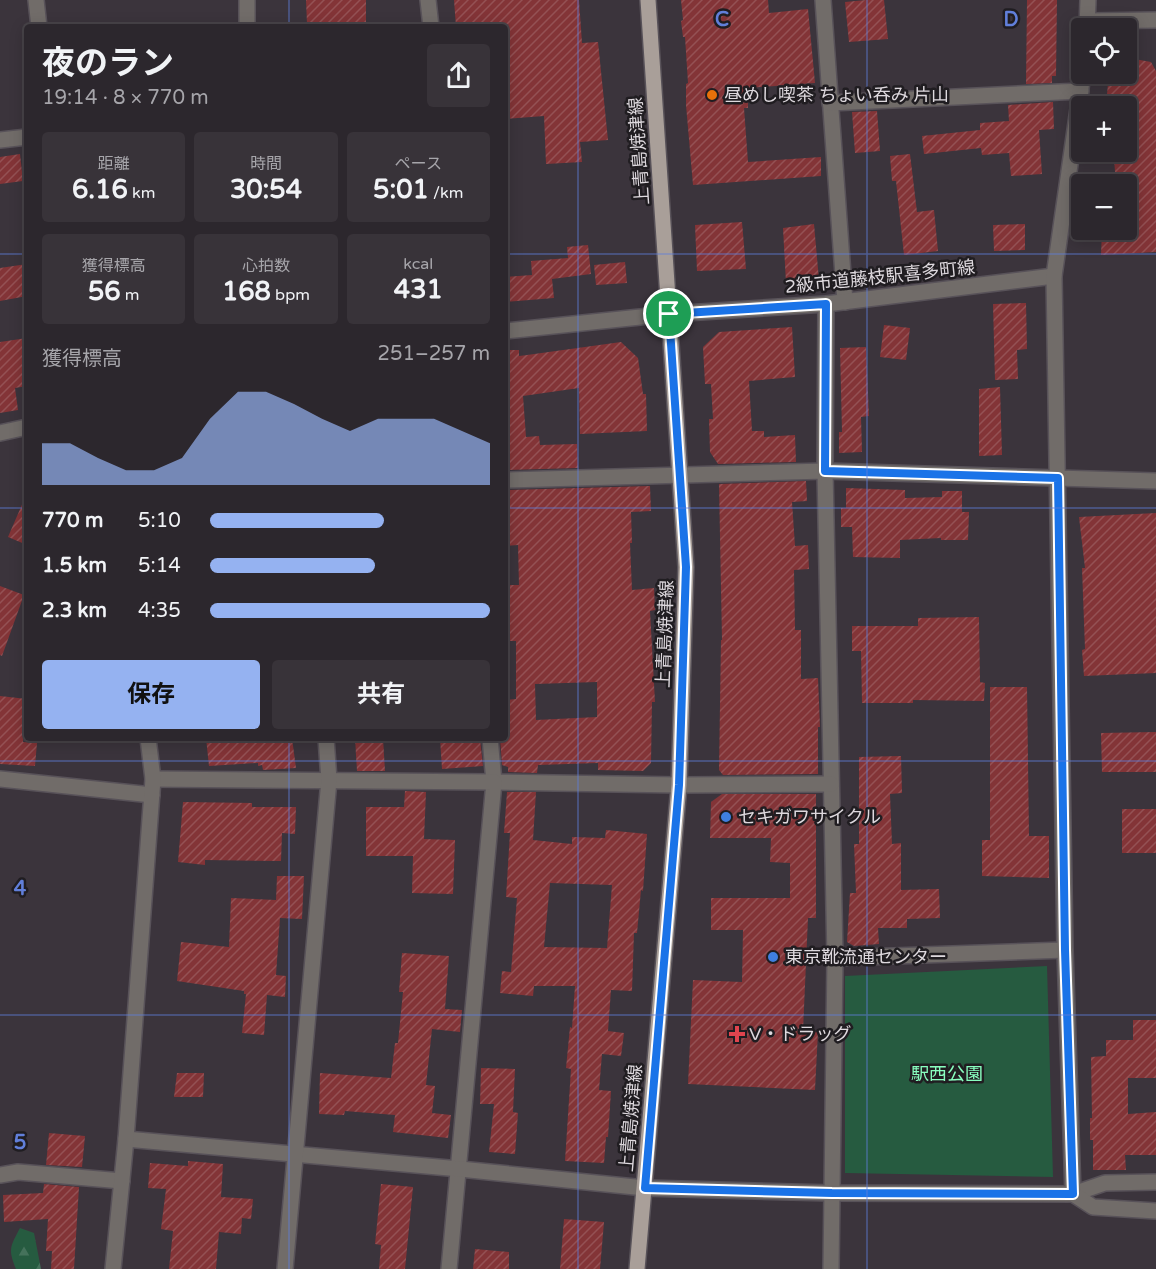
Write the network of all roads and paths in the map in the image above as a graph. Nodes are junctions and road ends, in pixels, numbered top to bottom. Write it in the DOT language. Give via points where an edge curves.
graph roads {
  1 [pos="36,0"];
  2 [pos="247,0"];
  3 [pos="428,0"];
  4 [pos="648,0"];
  5 [pos="823,0"];
  6 [pos="1088,0"];
  7 [pos="1088,18"];
  8 [pos="1156,20"];
  9 [pos="1137,21"];
  10 [pos="39,24"];
  11 [pos="247,24"];
  12 [pos="431,24"];
  13 [pos="1082,84"];
  14 [pos="1081,91"];
  15 [pos="830,103"];
  16 [pos="24,136"];
  17 [pos="0,140"];
  18 [pos="1054,276"];
  19 [pos="845,302"];
  20 [pos="826,304"];
  21 [pos="669,314"];
  22 [pos="508,332"];
  23 [pos="24,428"];
  24 [pos="0,433"];
  25 [pos="825,471"];
  26 [pos="680,474"];
  27 [pos="1058,478"];
  28 [pos="508,480"];
  29 [pos="1156,481"];
  30 [pos="147,741"];
  31 [pos="326,741"];
  32 [pos="490,741"];
  33 [pos="0,779"];
  34 [pos="153,779"];
  35 [pos="329,780"];
  36 [pos="494,782"];
  37 [pos="831,784"];
  38 [pos="679,785"];
  39 [pos="152,795"];
  40 [pos="1065,950"];
  41 [pos="835,958"];
  42 [pos="126,1139"];
  43 [pos="296,1154"];
  44 [pos="459,1169"];
  45 [pos="0,1175"];
  46 [pos="122,1180"];
  47 [pos="1156,1182"];
  48 [pos="645,1188"];
  49 [pos="832,1193"];
  50 [pos="1073,1194"];
  51 [pos="1156,1211"];
  52 [pos="113,1269"];
  53 [pos="285,1269"];
  54 [pos="449,1269"];
  55 [pos="637,1269"];
  56 [pos="831,1269"];
  1 -- 10 [label="street"];
  2 -- 11 [label="street"];
  3 -- 12 [label="street"];
  4 -- 21 [label="main road, 上青島焼津線"];
  5 -- 15 [label="street"];
  6 -- 7 [label="street"];
  8 -- 9 [label="street"];
  13 -- 14 [label="street"];
  14 -- 15 [label="street"];
  14 -- 18 [label="street"];
  15 -- 19 [label="street"];
  16 -- 17 [label="street"];
  18 -- 19 [label="street, 2級市道藤枝駅喜多町線"];
  18 -- 27 [label="street"];
  19 -- 20 [label="street, 2級市道藤枝駅喜多町線"];
  20 -- 21 [label="street, 2級市道藤枝駅喜多町線"];
  20 -- 25 [label="street"];
  21 -- 22 [label="street, 2級市道藤枝駅喜多町線"];
  21 -- 26 [label="main road, 上青島焼津線"];
  23 -- 24 [label="street"];
  25 -- 26 [label="street"];
  25 -- 27 [label="street"];
  25 -- 37 [label="street"];
  26 -- 28 [label="street"];
  26 -- 38 [label="main road, 上青島焼津線" via="686,567"];
  27 -- 29 [label="street"];
  27 -- 40 [label="street"];
  30 -- 34 [label="street"];
  31 -- 35 [label="street"];
  32 -- 36 [label="street"];
  33 -- 39 [label="street"];
  34 -- 35 [label="street"];
  34 -- 39 [label="street"];
  35 -- 36 [label="street"];
  35 -- 43 [label="street"];
  36 -- 38 [label="street"];
  36 -- 44 [label="street"];
  37 -- 38 [label="street"];
  37 -- 41 [label="street"];
  38 -- 48 [label="main road, 上青島焼津線"];
  39 -- 42 [label="street"];
  40 -- 41 [label="street"];
  40 -- 50 [label="street"];
  41 -- 49 [label="street"];
  42 -- 43 [label="street"];
  42 -- 46 [label="street"];
  43 -- 44 [label="street"];
  43 -- 53 [label="street"];
  44 -- 48 [label="street"];
  44 -- 54 [label="street"];
  45 -- 46 [label="street" via="18,1172"];
  46 -- 52 [label="street"];
  47 -- 50 [label="street" via="1105,1183"];
  48 -- 49 [label="street"];
  48 -- 55 [label="main road, 上青島焼津線"];
  49 -- 50 [label="street"];
  49 -- 56 [label="street"];
  50 -- 51 [label="street" via="1093,1207"];
}
